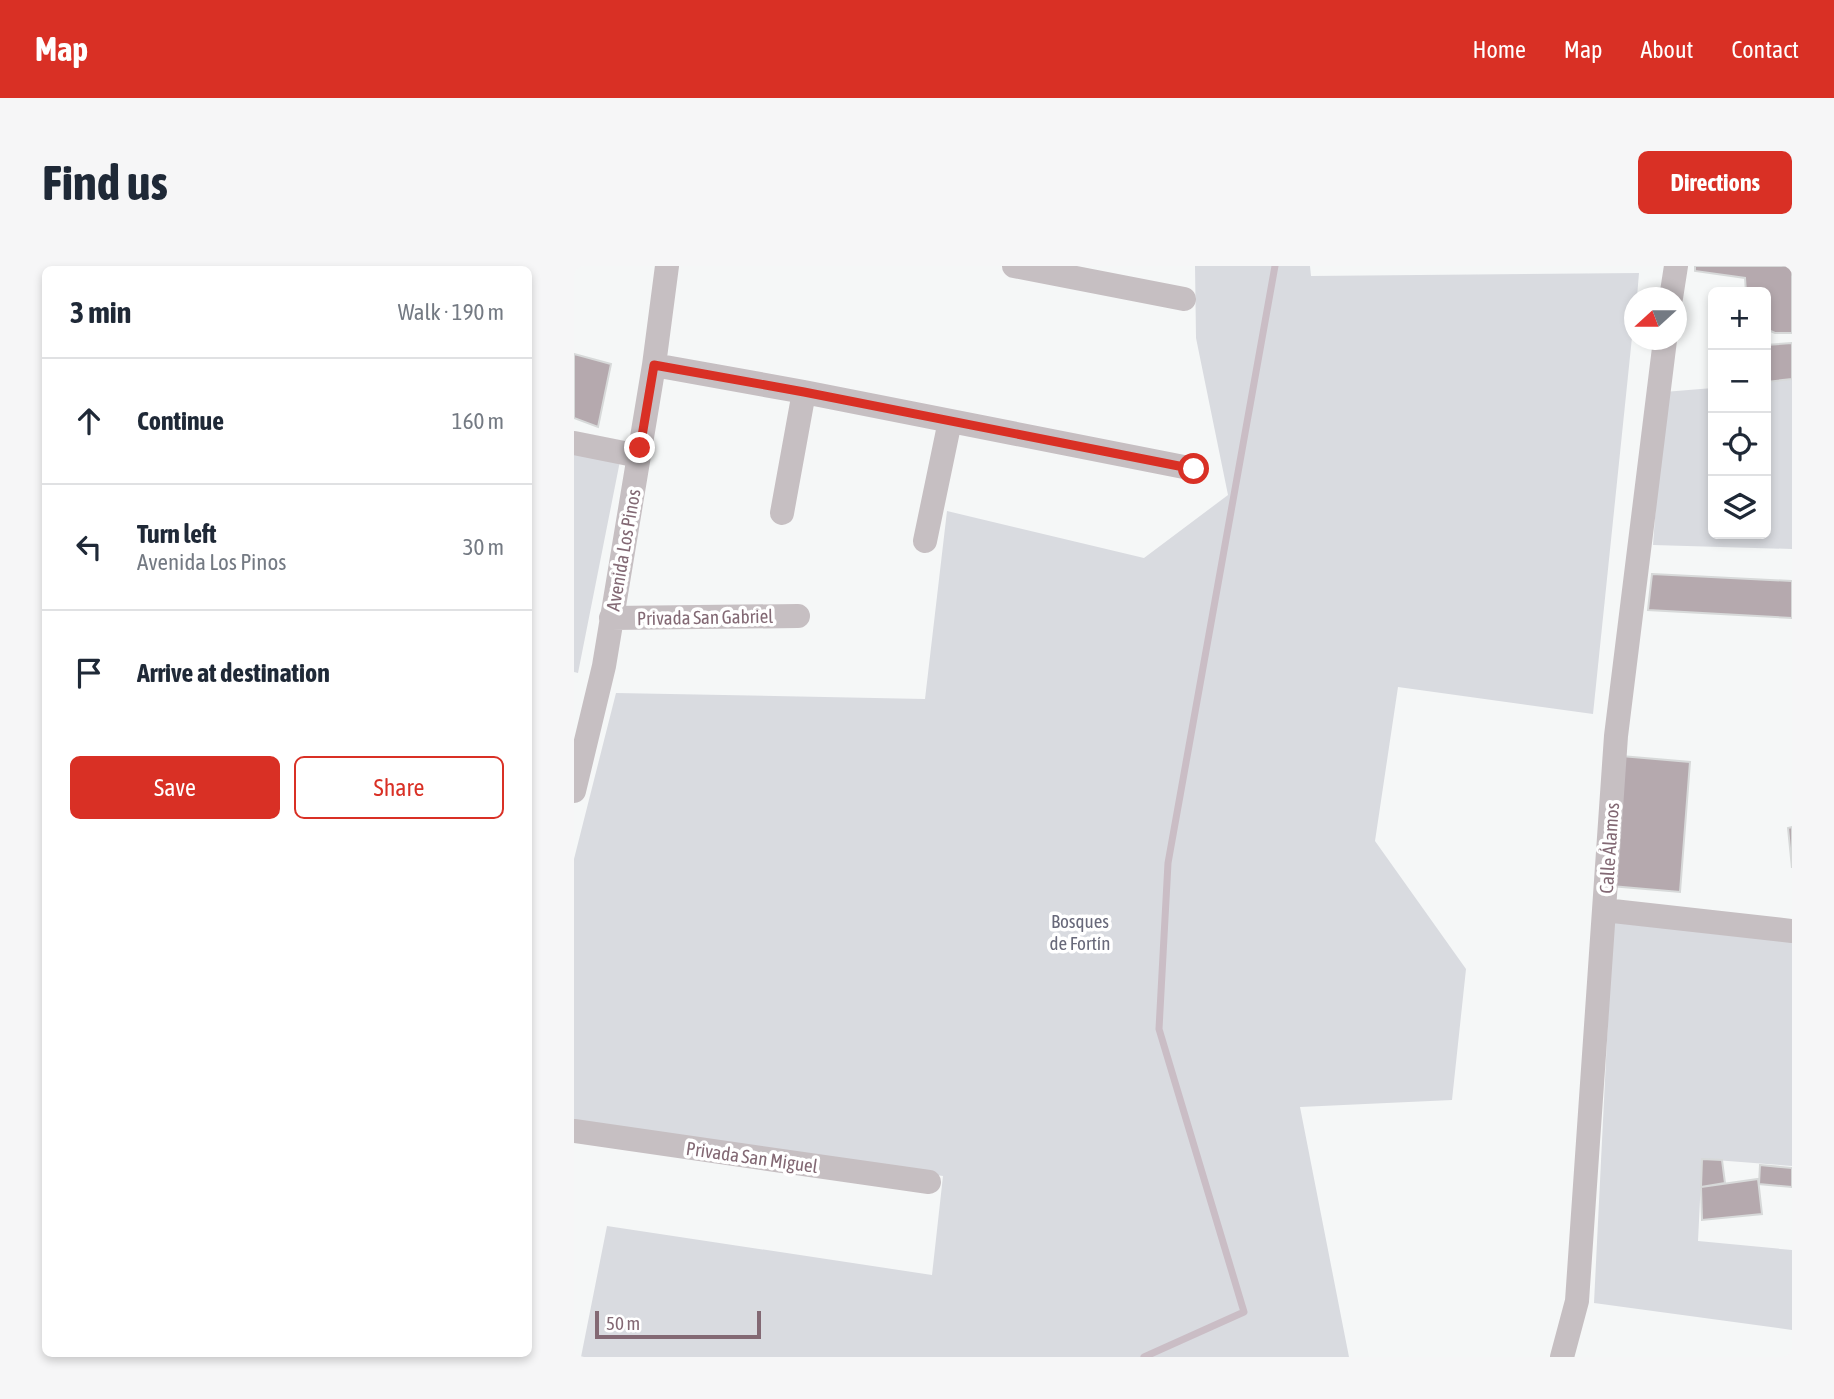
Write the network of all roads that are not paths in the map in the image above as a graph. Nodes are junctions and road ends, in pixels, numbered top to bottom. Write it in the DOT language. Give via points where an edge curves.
graph roads {
  1 [pos="667,266"];
  2 [pos="1014,266"];
  3 [pos="1676,266"];
  4 [pos="1673,287"];
  5 [pos="1184,299"];
  6 [pos="1664,350"];
  7 [pos="654,365"];
  8 [pos="804,392"];
  9 [pos="950,421"];
  10 [pos="574,443"];
  11 [pos="639,456"];
  12 [pos="1194,469"];
  13 [pos="782,513"];
  14 [pos="925,541"];
  15 [pos="798,616"];
  16 [pos="611,618"];
  17 [pos="578,757"];
  18 [pos="574,791"];
  19 [pos="1604,910"];
  20 [pos="1792,932"];
  21 [pos="574,1131"];
  22 [pos="929,1182"];
  23 [pos="1562,1357"];
  1 -- 7 [label="street, Avenida Los Pinos"];
  2 -- 5 [label="street"];
  3 -- 4 [label="street"];
  6 -- 19 [label="street, Calle Álamos" via="1616,736"];
  7 -- 8 [label="street"];
  7 -- 11 [label="street, Avenida Los Pinos"];
  8 -- 9 [label="street"];
  8 -- 13 [label="street"];
  9 -- 12 [label="street"];
  9 -- 14 [label="street"];
  10 -- 11 [label="street"];
  11 -- 16 [label="street, Avenida Los Pinos"];
  15 -- 16 [label="street, Privada San Gabriel"];
  16 -- 17 [label="street, Avenida Los Pinos" via="604,666"];
  17 -- 18 [label="street, Avenida Los Pinos"];
  19 -- 20 [label="street"];
  19 -- 23 [label="street, Calle Álamos" via="1577,1301"];
  21 -- 22 [label="street, Privada San Miguel"];
}
